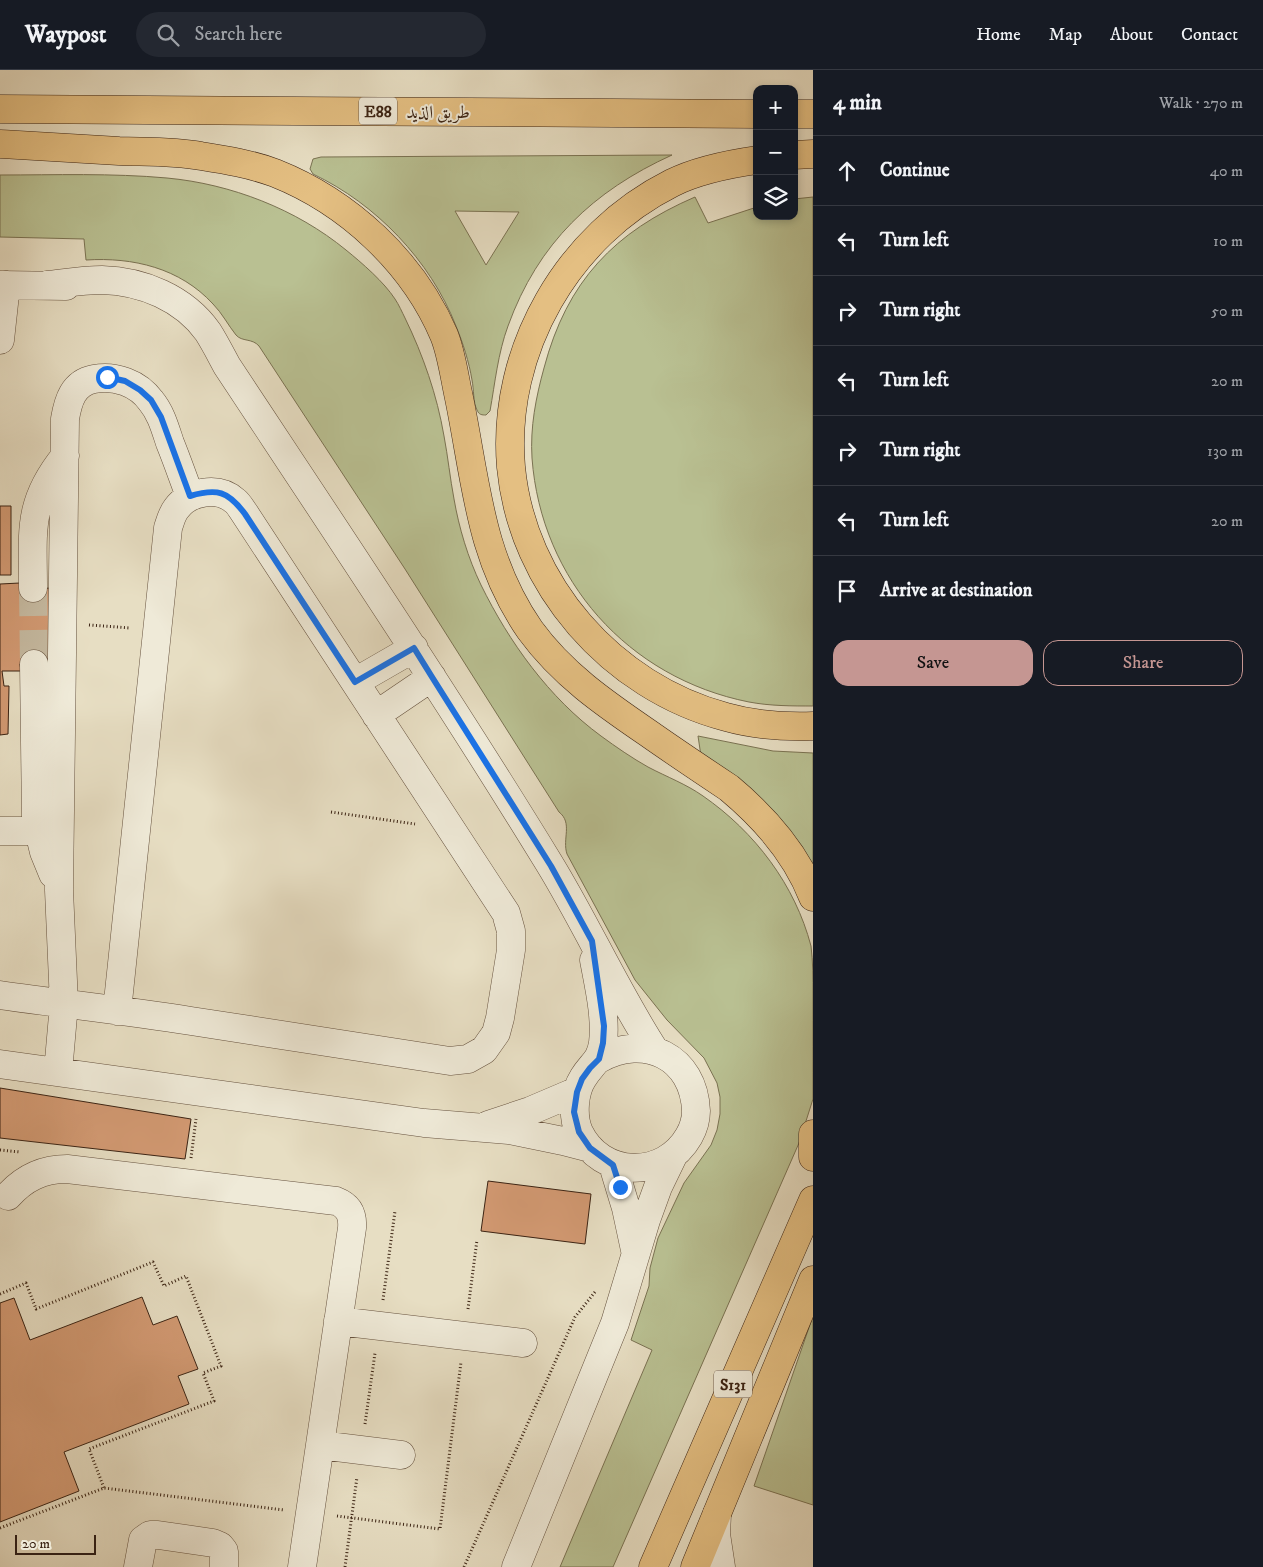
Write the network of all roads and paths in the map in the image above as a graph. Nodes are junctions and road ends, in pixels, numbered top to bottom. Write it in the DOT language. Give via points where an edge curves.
graph roads {
  1 [pos="0,108"];
  2 [pos="753,114"];
  3 [pos="798,114"];
  4 [pos="813,114"];
  5 [pos="0,144"];
  6 [pos="813,154"];
  7 [pos="798,155"];
  8 [pos="753,161"];
  9 [pos="3,285"];
  10 [pos="0,340"];
  11 [pos="65,456"];
  12 [pos="190,496"];
  13 [pos="33,588"];
  14 [pos="64,624"];
  15 [pos="158,629"];
  16 [pos="414,648"];
  17 [pos="34,664"];
  18 [pos="432,677"];
  19 [pos="355,682"];
  20 [pos="376,715"];
  21 [pos="813,726"];
  22 [pos="331,812"];
  23 [pos="418,825"];
  24 [pos="0,830"];
  25 [pos="39,831"];
  26 [pos="59,890"];
  27 [pos="813,897"];
  28 [pos="592,941"];
  29 [pos="0,995"];
  30 [pos="64,1004"];
  31 [pos="118,1011"];
  32 [pos="655,1051"];
  33 [pos="599,1059"];
  34 [pos="0,1064"];
  35 [pos="58,1072"];
  36 [pos="577,1092"];
  37 [pos="482,1127"];
  38 [pos="813,1134"];
  39 [pos="590,1148"];
  40 [pos="673,1156"];
  41 [pos="813,1156"];
  42 [pos="613,1165"];
  43 [pos="8,1196"];
  44 [pos="813,1200"];
  45 [pos="395,1211"];
  46 [pos="634,1260"];
  47 [pos="813,1280"];
  48 [pos="0,1294"];
  49 [pos="338,1321"];
  50 [pos="379,1326"];
  51 [pos="523,1342"];
  52 [pos="320,1446"];
  53 [pos="361,1450"];
  54 [pos="400,1455"];
  55 [pos="717,1514"];
  56 [pos="0,1528"];
  57 [pos="138,1567"];
  58 [pos="224,1567"];
  59 [pos="302,1567"];
  60 [pos="345,1567"];
  61 [pos="464,1567"];
  62 [pos="516,1567"];
  63 [pos="653,1567"];
  64 [pos="695,1567"];
  65 [pos="721,1567"];
  1 -- 2 [label="main road, طريق الذيد / E88"];
  3 -- 4 [label="main road"];
  5 -- 27 [label="main road" via="160,151 236,162 274,173 305,187 361,225 386,248 429,305 445,337 479,514 499,574 530,629 550,655 598,699 749,805 785,845"];
  6 -- 7 [label="main road"];
  8 -- 21 [label="main road" via="705,171 674,182 620,217 595,238 574,263 555,289 527,345 512,405 511,468 516,499 536,559 569,614 613,659 667,695 696,708 758,724"];
  9 -- 10 [label="street"];
  9 -- 16 [label="street" via="74,286 99,290 147,304 191,330 227,366"];
  11 -- 12 [label="street" via="65,419 68,402 75,390 90,380 107,377 125,381 151,400 161,417"];
  11 -- 13 [label="street" via="46,483 36,508"];
  11 -- 14 [label="street"];
  12 -- 15 [label="street" via="175,510 168,528"];
  12 -- 19 [label="street" via="221,493 235,501"];
  14 -- 15 [label="path"];
  14 -- 26 [label="street"];
  15 -- 31 [label="street"];
  16 -- 18 [label="street"];
  16 -- 19 [label="street"];
  17 -- 25 [label="street" via="35,806"];
  18 -- 20 [label="street"];
  18 -- 28 [label="street" via="551,866"];
  19 -- 20 [label="street"];
  20 -- 31 [label="street" via="506,913 511,931 511,950 496,1033 484,1050 468,1059 450,1061"];
  22 -- 23 [label="path"];
  24 -- 25 [label="street"];
  25 -- 26 [label="street"];
  26 -- 30 [label="street"];
  28 -- 32 [label="street"];
  28 -- 33 [label="street" via="604,1026"];
  29 -- 30 [label="street"];
  30 -- 31 [label="street"];
  30 -- 35 [label="street"];
  32 -- 33 [label="street" via="626,1048"];
  32 -- 40 [label="street" via="673,1060 687,1075 694,1094 696,1113 692,1130"];
  33 -- 36 [label="street" via="582,1079"];
  34 -- 35 [label="street"];
  35 -- 37 [label="street" via="424,1123"];
  36 -- 37 [label="street" via="530,1112"];
  36 -- 39 [label="street" via="574,1112 579,1132"];
  37 -- 39 [label="street" via="537,1135"];
  38 -- 41 [label="main road"];
  39 -- 42 [label="street"];
  40 -- 42 [label="street" via="654,1166 633,1169"];
  40 -- 46 [label="street" via="658,1186"];
  42 -- 46 [label="street" via="626,1208"];
  43 -- 49 [label="street" via="34,1175 67,1168 336,1201 347,1208 353,1221"];
  44 -- 63 [label="main road, S131"];
  45 -- 50 [label="path"];
  46 -- 61 [label="path" via="586,1301 574,1317"];
  46 -- 62 [label="street" via="615,1323"];
  47 -- 55 [label="main road, S131"];
  48 -- 56 [label="path" via="26,1283 36,1309 153,1262 164,1286 186,1276 221,1366 203,1373 214,1401 89,1448 104,1488"];
  49 -- 50 [label="street"];
  49 -- 52 [label="street"];
  50 -- 51 [label="street"];
  50 -- 53 [label="path"];
  52 -- 53 [label="street"];
  52 -- 59 [label="street"];
  53 -- 54 [label="street"];
  53 -- 60 [label="path"];
  55 -- 64 [label="main road, S131"];
  55 -- 65 [label="street" via="716,1534"];
  57 -- 58 [label="street" via="144,1540 150,1535 158,1535 220,1546 224,1551"];
}
